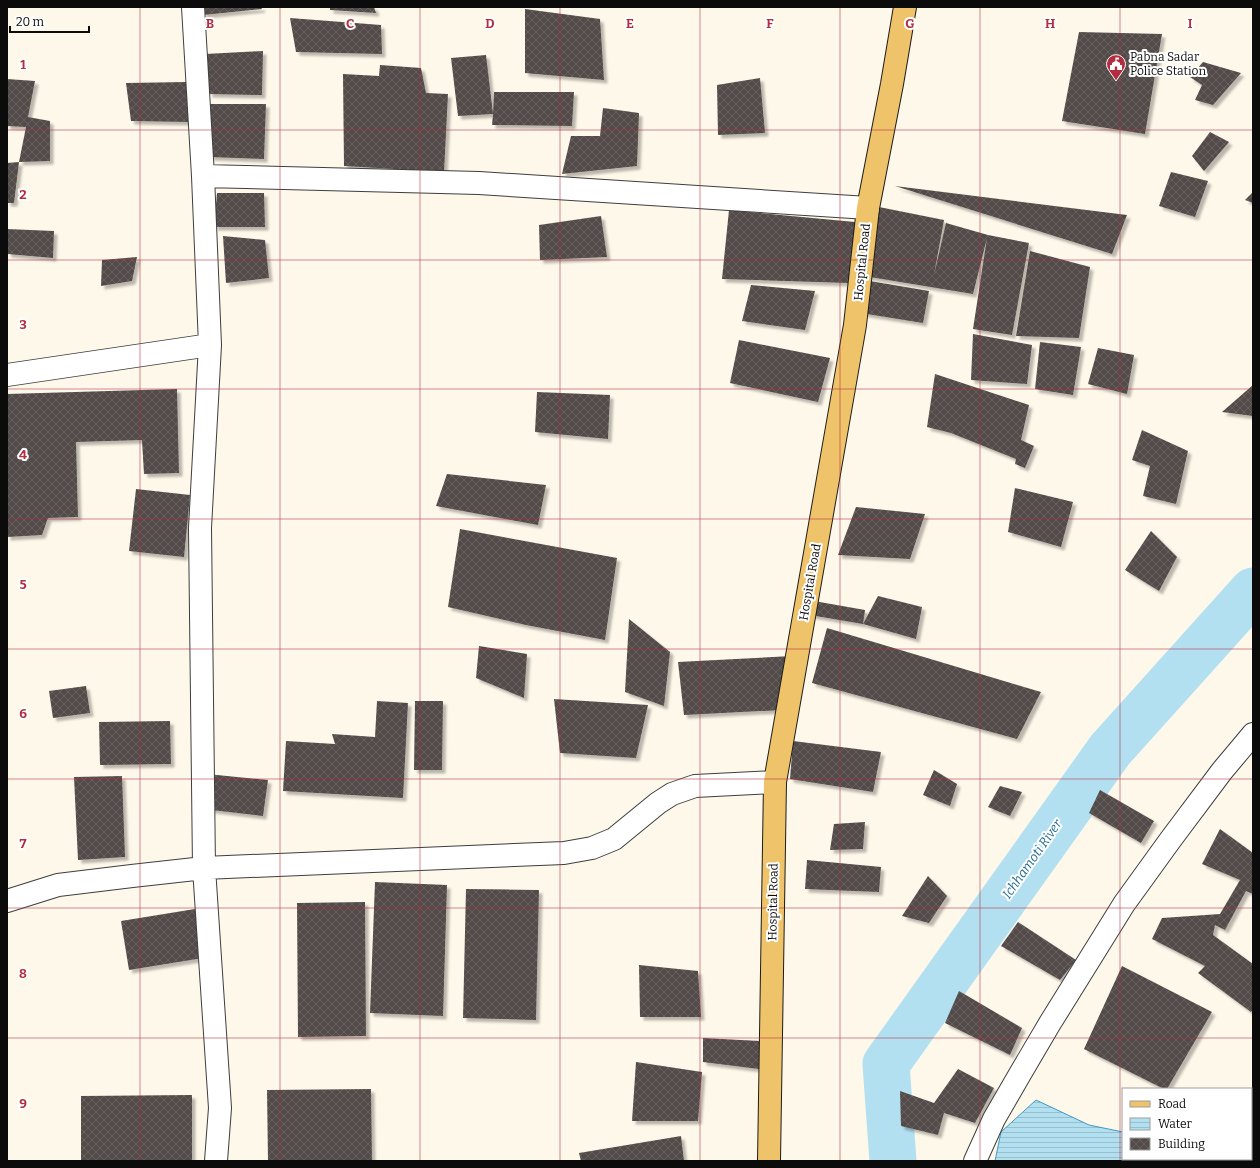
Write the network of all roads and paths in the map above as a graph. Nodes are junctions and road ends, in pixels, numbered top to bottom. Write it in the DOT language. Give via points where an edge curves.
graph roads {
  1 [pos="192,7"];
  2 [pos="905,7"];
  3 [pos="203,176"];
  4 [pos="868,208"];
  5 [pos="210,345"];
  6 [pos="7,375"];
  7 [pos="1253,734"];
  8 [pos="775,782"];
  9 [pos="204,868"];
  10 [pos="7,901"];
  11 [pos="216,1161"];
  12 [pos="769,1161"];
  13 [pos="975,1161"];
  1 -- 3 [label="street"];
  2 -- 4 [label="main road, Hospital Road"];
  3 -- 4 [label="street" via="479,183"];
  3 -- 5 [label="street"];
  4 -- 8 [label="main road, Hospital Road" via="854,325"];
  5 -- 6 [label="street"];
  5 -- 9 [label="street" via="200,528"];
  7 -- 13 [label="street" via="1124,904 994,1119"];
  8 -- 9 [label="street" via="695,786 672,794 658,803 614,839 592,848 564,853"];
  8 -- 12 [label="main road, Hospital Road"];
  9 -- 10 [label="street" via="58,885"];
  9 -- 11 [label="street" via="220,1108"];
}
